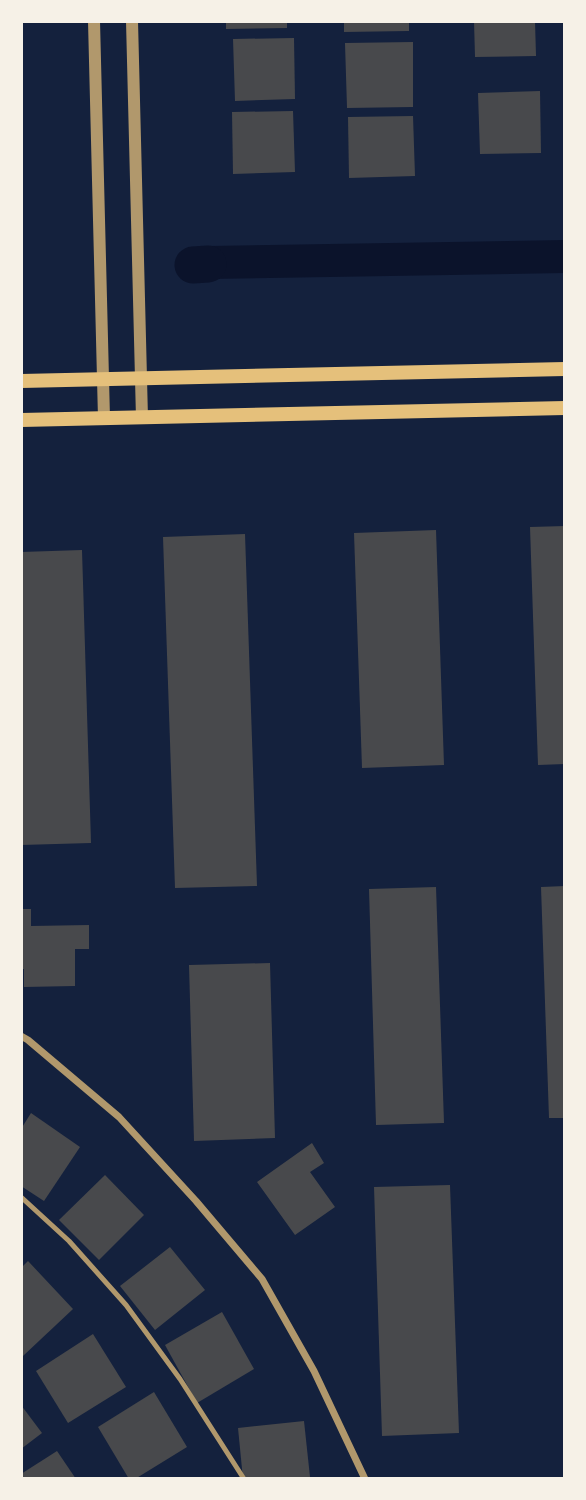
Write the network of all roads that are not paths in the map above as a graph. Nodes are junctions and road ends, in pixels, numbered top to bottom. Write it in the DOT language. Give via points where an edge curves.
graph roads {
  1 [pos="94,21"];
  2 [pos="132,21"];
  3 [pos="565,369"];
  4 [pos="141,378"];
  5 [pos="103,379"];
  6 [pos="21,381"];
  7 [pos="565,408"];
  8 [pos="104,418"];
  9 [pos="142,418"];
  10 [pos="21,421"];
  11 [pos="21,1036"];
  12 [pos="21,1196"];
  13 [pos="244,1479"];
  14 [pos="365,1479"];
  1 -- 5 [label="street"];
  2 -- 4 [label="street"];
  3 -- 4 [label="main road"];
  4 -- 5 [label="main road"];
  4 -- 9 [label="street"];
  5 -- 6 [label="main road"];
  5 -- 8 [label="street"];
  7 -- 9 [label="main road"];
  8 -- 9 [label="main road"];
  8 -- 10 [label="main road"];
  11 -- 14 [label="street" via="119,1117 262,1279 314,1371"];
  12 -- 13 [label="lane" via="126,1305"];
}
